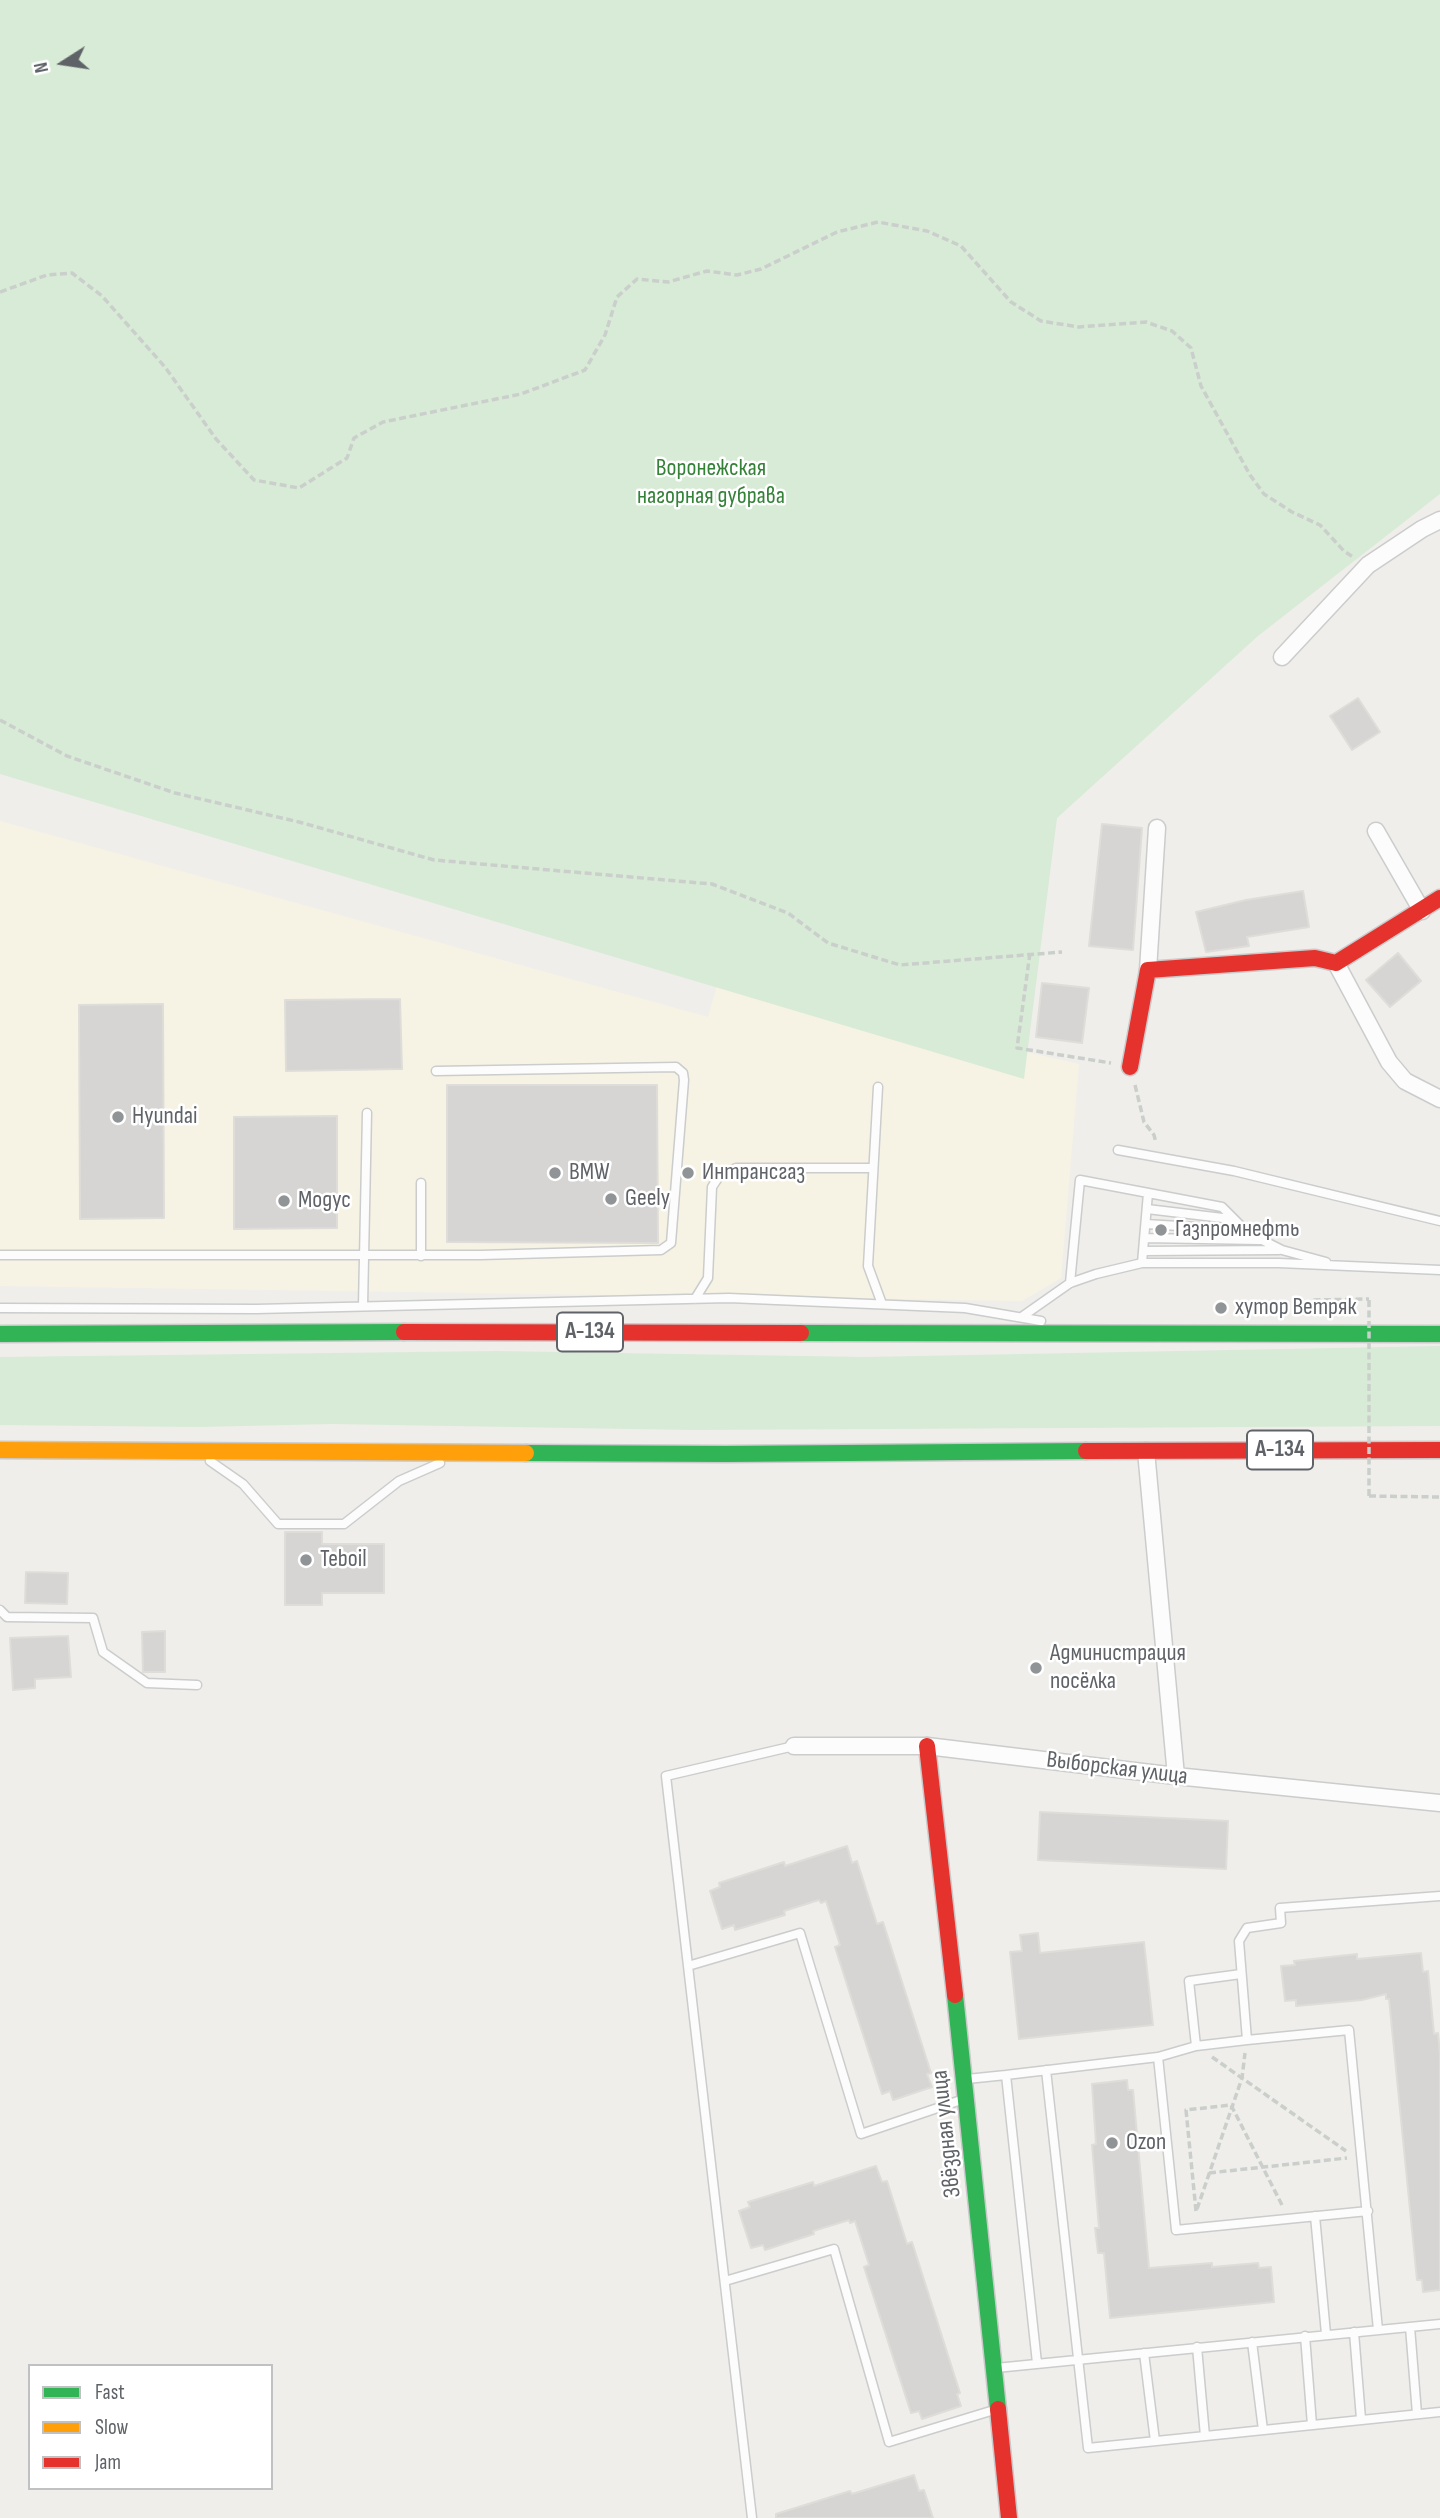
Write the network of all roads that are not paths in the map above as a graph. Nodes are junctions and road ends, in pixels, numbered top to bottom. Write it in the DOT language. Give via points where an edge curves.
graph roads {
  1 [pos="1440,520"];
  2 [pos="1282,657"];
  3 [pos="1157,828"];
  4 [pos="1376,831"];
  5 [pos="1440,898"];
  6 [pos="1422,911"];
  7 [pos="1336,963"];
  8 [pos="1148,970"];
  9 [pos="1130,1067"];
  10 [pos="436,1071"];
  11 [pos="878,1087"];
  12 [pos="1440,1099"];
  13 [pos="367,1113"];
  14 [pos="1118,1150"];
  15 [pos="872,1168"];
  16 [pos="421,1184"];
  17 [pos="1148,1193"];
  18 [pos="1147,1209"];
  19 [pos="1231,1219"];
  20 [pos="1440,1221"];
  21 [pos="1146,1224"];
  22 [pos="1245,1230"];
  23 [pos="1145,1237"];
  24 [pos="1262,1240"];
  25 [pos="1282,1250"];
  26 [pos="1144,1251"];
  27 [pos="0,1255"];
  28 [pos="364,1256"];
  29 [pos="421,1256"];
  30 [pos="1142,1263"];
  31 [pos="1339,1266"];
  32 [pos="1440,1270"];
  33 [pos="1070,1283"];
  34 [pos="695,1299"];
  35 [pos="882,1304"];
  36 [pos="363,1306"];
  37 [pos="0,1308"];
  38 [pos="1023,1316"];
  39 [pos="1047,1322"];
  40 [pos="1059,1325"];
  41 [pos="1095,1333"];
  42 [pos="0,1334"];
  43 [pos="1440,1334"];
  44 [pos="0,1450"];
  45 [pos="1440,1450"];
  46 [pos="196,1451"];
  47 [pos="1146,1451"];
  48 [pos="464,1452"];
  49 [pos="0,1610"];
  50 [pos="197,1685"];
  51 [pos="794,1746"];
  52 [pos="927,1746"];
  53 [pos="1176,1776"];
  54 [pos="1440,1803"];
  55 [pos="1440,1896"];
  56 [pos="688,1966"];
  57 [pos="1241,1974"];
  58 [pos="1247,2040"];
  59 [pos="1196,2046"];
  60 [pos="1158,2057"];
  61 [pos="1046,2070"];
  62 [pos="1006,2075"];
  63 [pos="964,2079"];
  64 [pos="966,2098"];
  65 [pos="1368,2211"];
  66 [pos="1315,2216"];
  67 [pos="725,2281"];
  68 [pos="1440,2324"];
  69 [pos="1410,2327"];
  70 [pos="1378,2330"];
  71 [pos="1354,2332"];
  72 [pos="1326,2334"];
  73 [pos="1305,2336"];
  74 [pos="1252,2342"];
  75 [pos="1197,2347"];
  76 [pos="1144,2353"];
  77 [pos="1079,2360"];
  78 [pos="1037,2363"];
  79 [pos="993,2368"];
  80 [pos="997,2410"];
  81 [pos="1440,2412"];
  82 [pos="1417,2414"];
  83 [pos="1361,2419"];
  84 [pos="1312,2425"];
  85 [pos="1263,2430"];
  86 [pos="1205,2436"];
  87 [pos="1155,2441"];
  88 [pos="752,2518"];
  89 [pos="1009,2518"];
  1 -- 2 [label="street" via="1368,565"];
  3 -- 8 [label="street"];
  4 -- 6 [label="street"];
  5 -- 6 [label="main road"];
  6 -- 7 [label="main road"];
  7 -- 8 [label="main road" via="1315,958"];
  7 -- 12 [label="street" via="1389,1062 1405,1081"];
  8 -- 9 [label="main road"];
  10 -- 29 [label="lane" via="676,1067 684,1080 668,1248"];
  11 -- 15 [label="lane"];
  13 -- 28 [label="lane"];
  14 -- 20 [label="lane" via="1234,1171"];
  15 -- 34 [label="lane" via="736,1168 720,1175 712,1187 708,1278"];
  15 -- 35 [label="lane" via="868,1266"];
  16 -- 29 [label="lane"];
  17 -- 18 [label="lane"];
  17 -- 19 [label="lane" via="1222,1207"];
  17 -- 33 [label="lane" via="1080,1180"];
  18 -- 19 [label="lane"];
  18 -- 21 [label="lane"];
  19 -- 22 [label="lane"];
  21 -- 22 [label="lane"];
  21 -- 23 [label="lane"];
  22 -- 24 [label="lane"];
  23 -- 24 [label="lane"];
  23 -- 26 [label="lane"];
  24 -- 25 [label="lane"];
  25 -- 26 [label="lane"];
  25 -- 31 [label="lane"];
  26 -- 30 [label="lane"];
  27 -- 28 [label="lane"];
  28 -- 29 [label="lane"];
  28 -- 36 [label="lane"];
  30 -- 31 [label="lane"];
  30 -- 33 [label="lane"];
  31 -- 32 [label="lane"];
  33 -- 38 [label="lane"];
  34 -- 35 [label="lane"];
  34 -- 36 [label="lane"];
  35 -- 38 [label="lane"];
  36 -- 37 [label="lane"];
  38 -- 39 [label="lane"];
  40 -- 41 [label="lane"];
  41 -- 42 [label="main road, А-134"];
  41 -- 43 [label="main road, А-134"];
  44 -- 46 [label="main road, А-134"];
  45 -- 47 [label="main road, А-134"];
  46 -- 48 [label="main road, А-134"];
  46 -- 48 [label="lane" via="243,1484 278,1524 344,1524 399,1481"];
  47 -- 48 [label="main road, А-134"];
  47 -- 53 [label="street"];
  49 -- 50 [label="lane" via="7,1617 93,1618 103,1652 147,1683"];
  51 -- 52 [label="street, Выборская улица"];
  51 -- 56 [label="lane" via="666,1776"];
  52 -- 53 [label="street, Выборская улица"];
  52 -- 63 [label="main road, Звёздная улица"];
  53 -- 54 [label="street, Выборская улица"];
  55 -- 57 [label="lane" via="1280,1908 1281,1923 1247,1928 1239,1941"];
  56 -- 64 [label="lane" via="800,1933 861,2134"];
  56 -- 67 [label="lane"];
  57 -- 58 [label="lane"];
  57 -- 59 [label="lane" via="1189,1981"];
  58 -- 59 [label="lane"];
  58 -- 65 [label="lane" via="1349,2029"];
  59 -- 60 [label="lane"];
  60 -- 61 [label="lane"];
  60 -- 66 [label="lane" via="1176,2230"];
  61 -- 62 [label="lane"];
  61 -- 77 [label="lane"];
  62 -- 63 [label="lane"];
  62 -- 78 [label="lane"];
  63 -- 64 [label="main road, Звёздная улица"];
  64 -- 79 [label="main road, Звёздная улица"];
  65 -- 66 [label="lane"];
  65 -- 70 [label="lane"];
  66 -- 72 [label="lane"];
  67 -- 80 [label="lane" via="834,2249 889,2442"];
  67 -- 88 [label="lane"];
  68 -- 69 [label="lane"];
  69 -- 70 [label="lane"];
  69 -- 82 [label="lane"];
  70 -- 71 [label="lane"];
  71 -- 72 [label="lane"];
  71 -- 83 [label="lane"];
  72 -- 73 [label="lane"];
  73 -- 74 [label="lane"];
  73 -- 84 [label="lane"];
  74 -- 75 [label="lane"];
  74 -- 85 [label="lane"];
  75 -- 76 [label="lane"];
  75 -- 86 [label="lane"];
  76 -- 77 [label="lane"];
  76 -- 87 [label="lane"];
  77 -- 78 [label="lane"];
  77 -- 87 [label="lane" via="1088,2448"];
  78 -- 79 [label="lane"];
  79 -- 80 [label="main road, Звёздная улица"];
  80 -- 89 [label="main road, Звёздная улица"];
  81 -- 82 [label="lane"];
  82 -- 83 [label="lane"];
  83 -- 84 [label="lane"];
  84 -- 85 [label="lane"];
  85 -- 86 [label="lane"];
  86 -- 87 [label="lane"];
}
